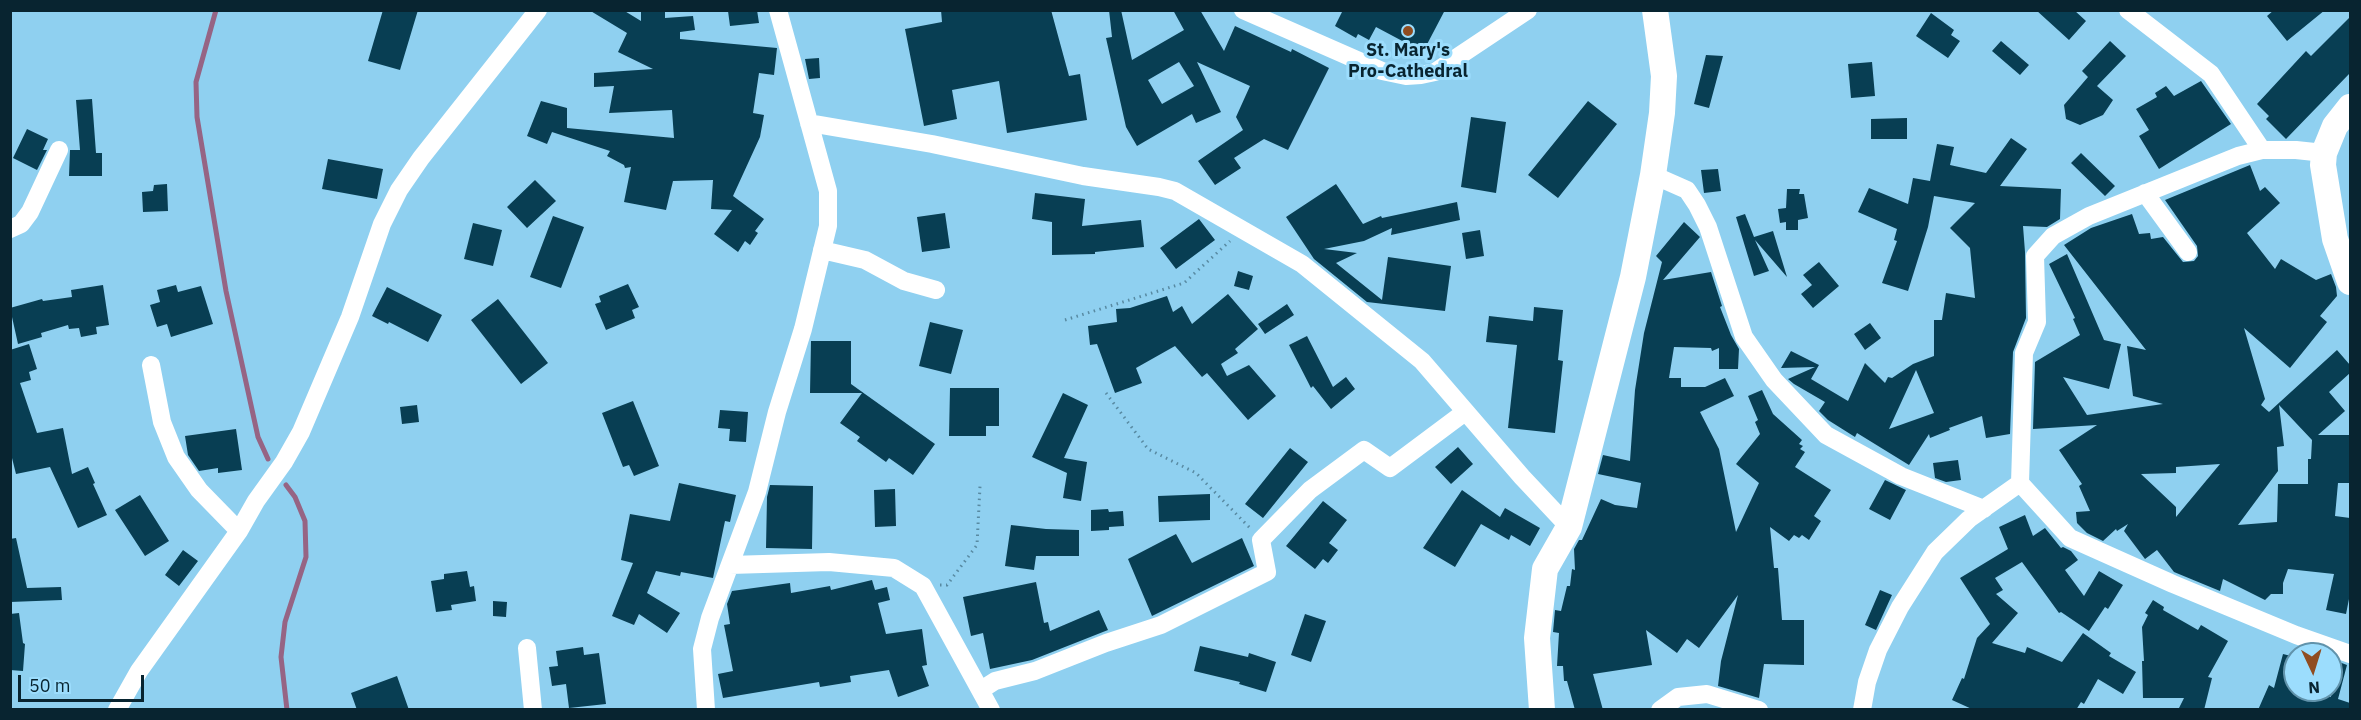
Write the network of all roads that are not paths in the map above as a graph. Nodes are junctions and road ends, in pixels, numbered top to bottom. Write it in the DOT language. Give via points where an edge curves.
graph roads {
  1 [pos="538,10"];
  2 [pos="778,10"];
  3 [pos="1242,10"];
  4 [pos="1528,10"];
  5 [pos="1655,10"];
  6 [pos="2128,10"];
  7 [pos="2350,107"];
  8 [pos="809,123"];
  9 [pos="59,150"];
  10 [pos="2262,150"];
  11 [pos="2324,153"];
  12 [pos="1653,175"];
  13 [pos="2145,194"];
  14 [pos="10,229"];
  15 [pos="822,250"];
  16 [pos="2188,252"];
  17 [pos="2350,282"];
  18 [pos="936,290"];
  19 [pos="150,365"];
  20 [pos="1465,412"];
  21 [pos="2020,483"];
  22 [pos="1984,508"];
  23 [pos="1569,527"];
  24 [pos="239,531"];
  25 [pos="730,565"];
  26 [pos="526,648"];
  27 [pos="2350,654"];
  28 [pos="981,690"];
  29 [pos="117,710"];
  30 [pos="533,710"];
  31 [pos="706,710"];
  32 [pos="991,710"];
  33 [pos="1542,710"];
  34 [pos="1660,710"];
  35 [pos="1759,710"];
  36 [pos="1862,710"];
  1 -- 24 [label="street" via="399,190 301,432"];
  2 -- 8 [label="street"];
  3 -- 4 [label="street" via="1382,71 1406,76 1435,72"];
  5 -- 12 [label="street" via="1664,76"];
  6 -- 10 [label="street" via="2211,74"];
  7 -- 11 [label="street" via="2335,126"];
  8 -- 15 [label="street" via="828,191 828,226"];
  8 -- 20 [label="street" via="1174,191 1302,264 1403,346 1436,376"];
  9 -- 14 [label="street" via="30,212 21,224"];
  10 -- 11 [label="street"];
  10 -- 13 [label="street"];
  11 -- 17 [label="street" via="2335,239"];
  12 -- 22 [label="street" via="1687,190 1692,197 1708,227 1744,337 1774,380 1826,435 1901,476"];
  12 -- 23 [label="street" via="1633,276"];
  13 -- 16 [label="street"];
  13 -- 21 [label="street" via="2089,216 2053,236 2035,256 2037,322 2024,353"];
  15 -- 18 [label="street" via="865,260 904,280"];
  15 -- 25 [label="street" via="757,492"];
  19 -- 24 [label="street" via="162,422 176,457 199,490"];
  20 -- 23 [label="street"];
  20 -- 28 [label="street" via="1390,468 1364,450 1310,490 1261,540 1267,572 1161,625 1035,671 996,681"];
  21 -- 22 [label="street"];
  21 -- 27 [label="street" via="2070,538 2255,618"];
  22 -- 36 [label="street" via="1935,552 1900,607 1878,650"];
  23 -- 33 [label="street" via="1545,568 1537,638"];
  24 -- 29 [label="street" via="139,671"];
  25 -- 28 [label="street" via="830,562 894,568 923,586"];
  25 -- 31 [label="street" via="702,649"];
  26 -- 30 [label="street"];
  28 -- 32 [label="street"];
  34 -- 35 [label="street" via="1678,697 1707,694"];
}
